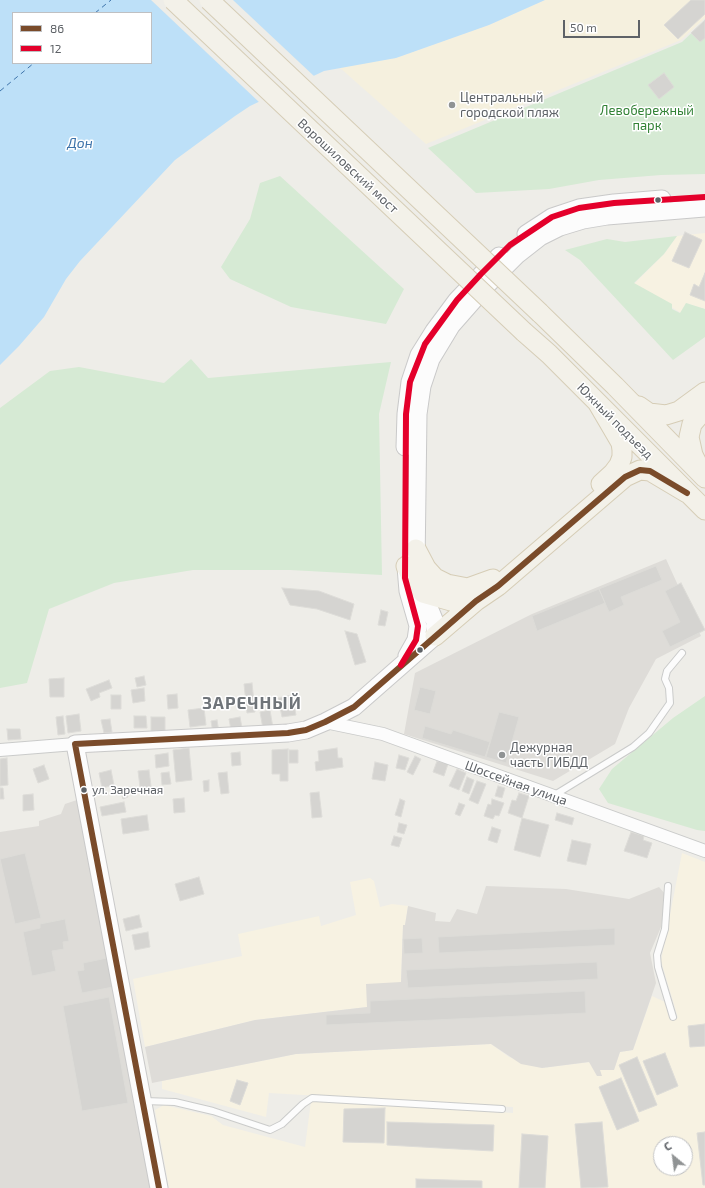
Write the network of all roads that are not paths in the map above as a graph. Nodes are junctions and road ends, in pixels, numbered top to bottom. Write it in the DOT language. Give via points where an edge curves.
graph roads {
  1 [pos="173,0"];
  2 [pos="209,0"];
  3 [pos="705,197"];
  4 [pos="705,208"];
  5 [pos="540,313"];
  6 [pos="524,332"];
  7 [pos="615,386"];
  8 [pos="705,392"];
  9 [pos="597,402"];
  10 [pos="705,409"];
  11 [pos="705,477"];
  12 [pos="687,493"];
  13 [pos="705,510"];
  14 [pos="416,549"];
  15 [pos="406,566"];
  16 [pos="492,579"];
  17 [pos="423,593"];
  18 [pos="476,601"];
  19 [pos="435,636"];
  20 [pos="682,653"];
  21 [pos="401,665"];
  22 [pos="325,722"];
  23 [pos="75,744"];
  24 [pos="0,750"];
  25 [pos="553,796"];
  26 [pos="705,851"];
  27 [pos="668,886"];
  28 [pos="673,1017"];
  29 [pos="143,1101"];
  30 [pos="502,1109"];
  31 [pos="159,1188"];
  1 -- 6 [label="main road, Ворошиловский мост, bridge"];
  2 -- 5 [label="main road, Ворошиловский мост, bridge"];
  3 -- 15 [label="main road" via="614,202 579,208 552,217 510,245 457,300 425,344 410,382 406,414"];
  4 -- 14 [label="main road" via="616,215 583,220 560,227 540,237 517,255 466,308 451,326 431,359 422,386 418,414"];
  5 -- 7 [label="main road, Южный подъезд"];
  6 -- 9 [label="main road, Южный подъезд"];
  7 -- 8 [label="main road" via="649,413 661,415 679,411"];
  7 -- 11 [label="main road, Южный подъезд"];
  9 -- 12 [label="main road, Южный подъезд"];
  9 -- 16 [label="main road" via="621,442 622,457 619,464 613,473"];
  10 -- 11 [label="main road" via="692,424 689,437 693,455"];
  12 -- 13 [label="main road, Южный подъезд"];
  12 -- 18 [label="main road" via="650,470 633,472 498,586"];
  14 -- 16 [label="main road" via="426,568 435,578 447,584 468,588"];
  14 -- 17 [label="main road" via="416,567"];
  15 -- 17 [label="main road" via="413,581"];
  15 -- 21 [label="main road" via="408,591 418,626 416,640"];
  16 -- 18 [label="main road"];
  17 -- 18 [label="main road" via="451,601"];
  17 -- 19 [label="main road" via="435,622"];
  18 -- 19 [label="main road"];
  19 -- 21 [label="main road"];
  20 -- 25 [label="lane" via="667,671 665,679 669,688 670,703 649,733 632,748"];
  21 -- 22 [label="main road" via="354,707"];
  22 -- 23 [label="main road" via="306,730 288,733"];
  22 -- 25 [label="street, Шоссейная улица" via="383,734"];
  23 -- 24 [label="street"];
  23 -- 29 [label="main road"];
  25 -- 26 [label="street, Шоссейная улица"];
  27 -- 28 [label="lane" via="665,929 657,955 658,967"];
  29 -- 30 [label="lane" via="175,1102 213,1111 270,1130 282,1124 312,1098"];
  29 -- 31 [label="main road"];
}
